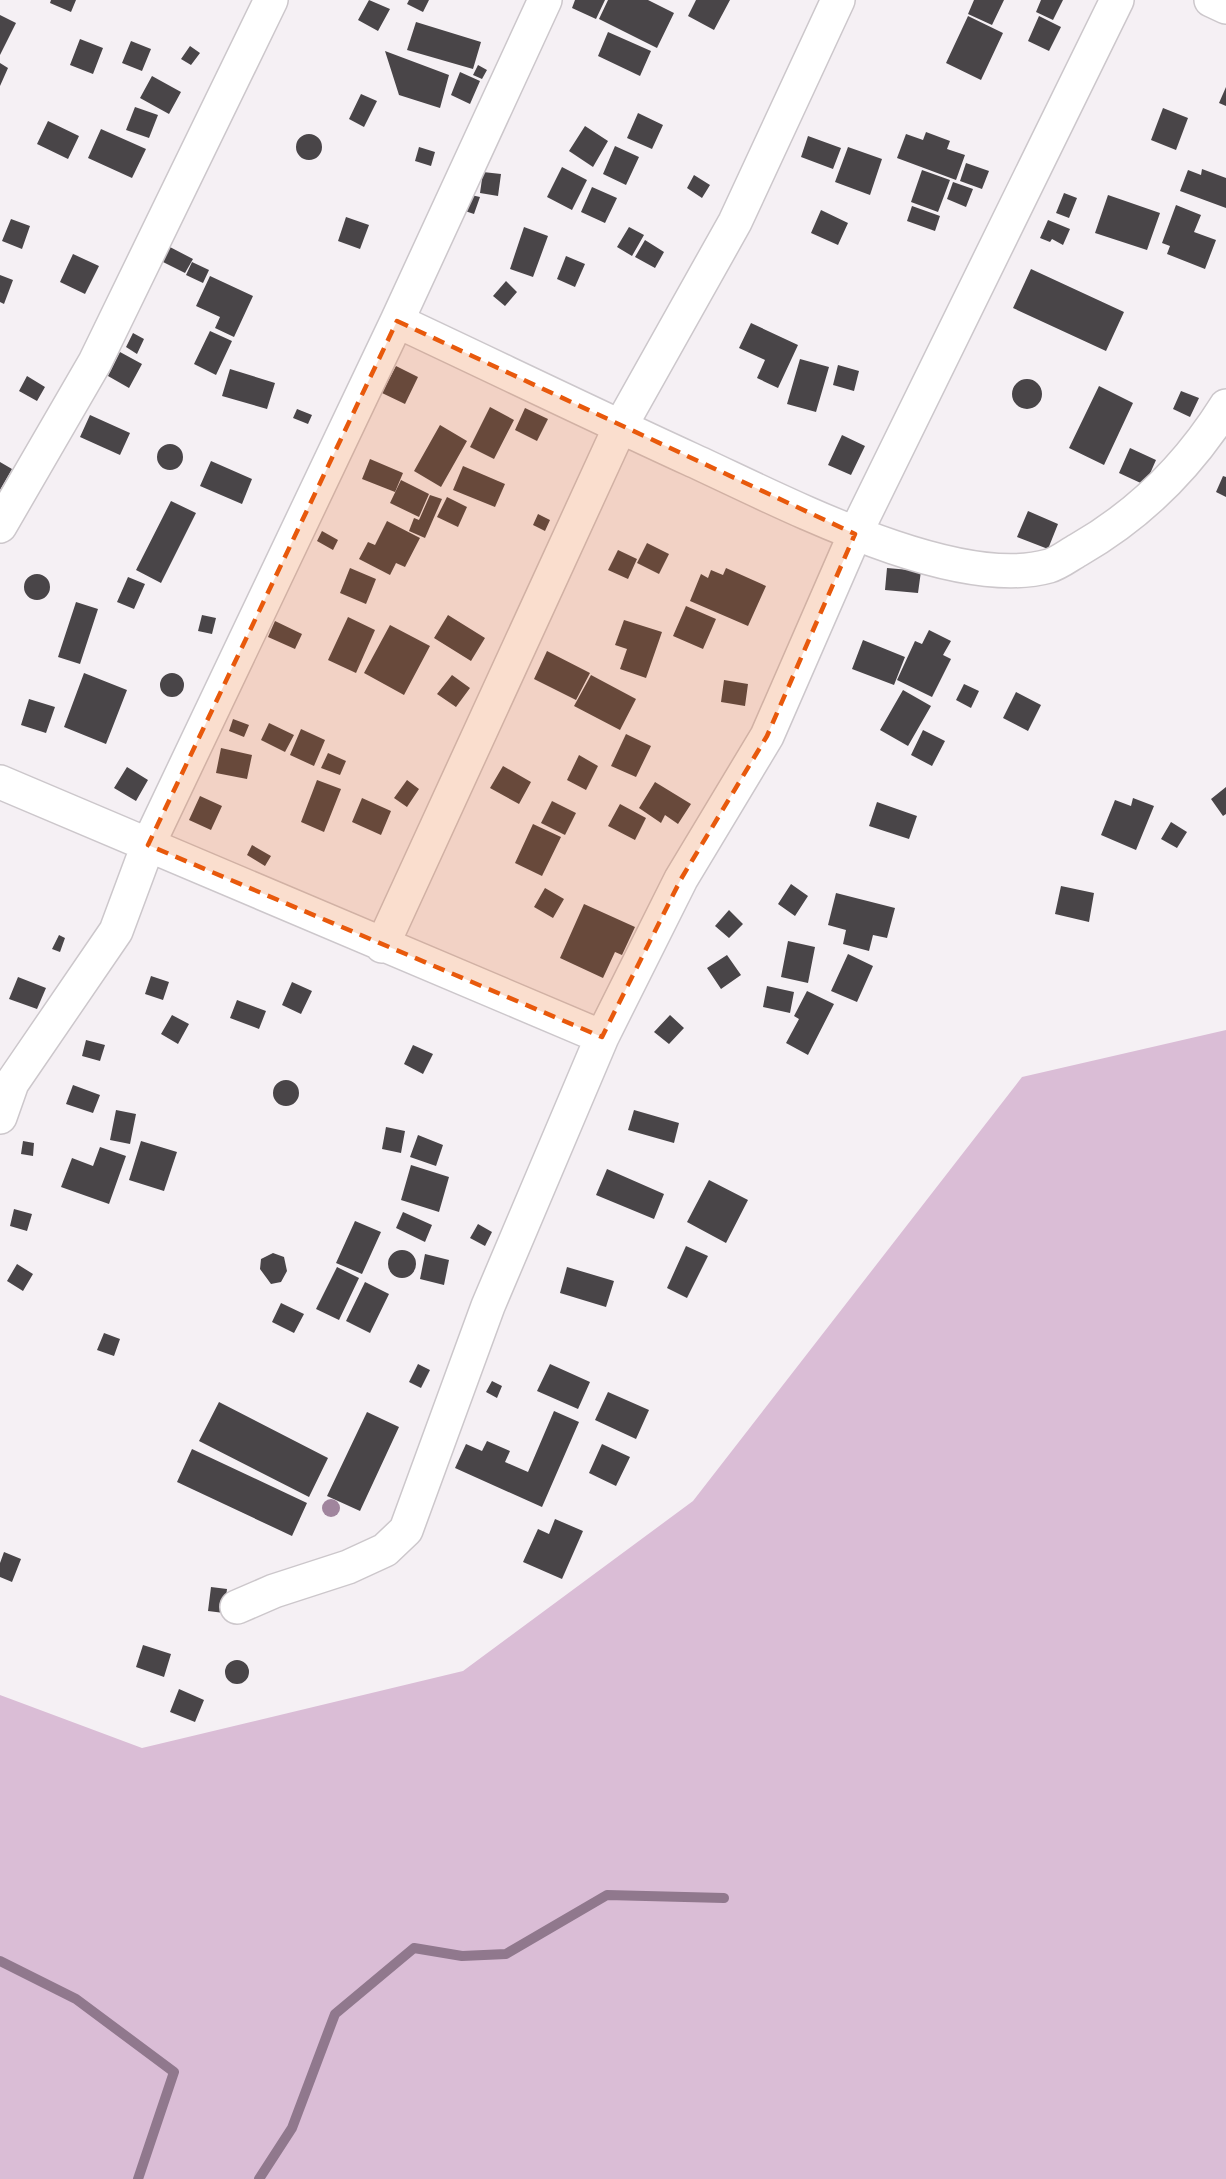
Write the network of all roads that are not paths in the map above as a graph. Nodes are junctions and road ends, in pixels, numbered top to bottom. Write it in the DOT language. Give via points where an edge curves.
graph roads {
  1 [pos="271,0"];
  2 [pos="545,0"];
  3 [pos="838,0"];
  4 [pos="1117,0"];
  5 [pos="1211,0"];
  6 [pos="1226,7"];
  7 [pos="397,321"];
  8 [pos="1226,405"];
  9 [pos="620,427"];
  10 [pos="0,526"];
  11 [pos="855,534"];
  12 [pos="0,782"];
  13 [pos="148,845"];
  14 [pos="382,945"];
  15 [pos="602,1037"];
  16 [pos="0,1117"];
  17 [pos="237,1607"];
  1 -- 10 [label="street" via="95,362"];
  2 -- 7 [label="street"];
  3 -- 9 [label="street" via="735,222"];
  4 -- 11 [label="street"];
  5 -- 6 [label="street"];
  7 -- 9 [label="street"];
  7 -- 13 [label="street"];
  8 -- 11 [label="street" via="1155,495 1108,532 1050,566 999,573 939,560"];
  9 -- 11 [label="street"];
  9 -- 14 [label="street"];
  11 -- 15 [label="street" via="767,736 681,879"];
  12 -- 13 [label="street"];
  13 -- 14 [label="street"];
  13 -- 16 [label="street" via="116,931 12,1083"];
  14 -- 15 [label="street"];
  15 -- 17 [label="street" via="488,1306 406,1530 385,1550 348,1567"];
}
